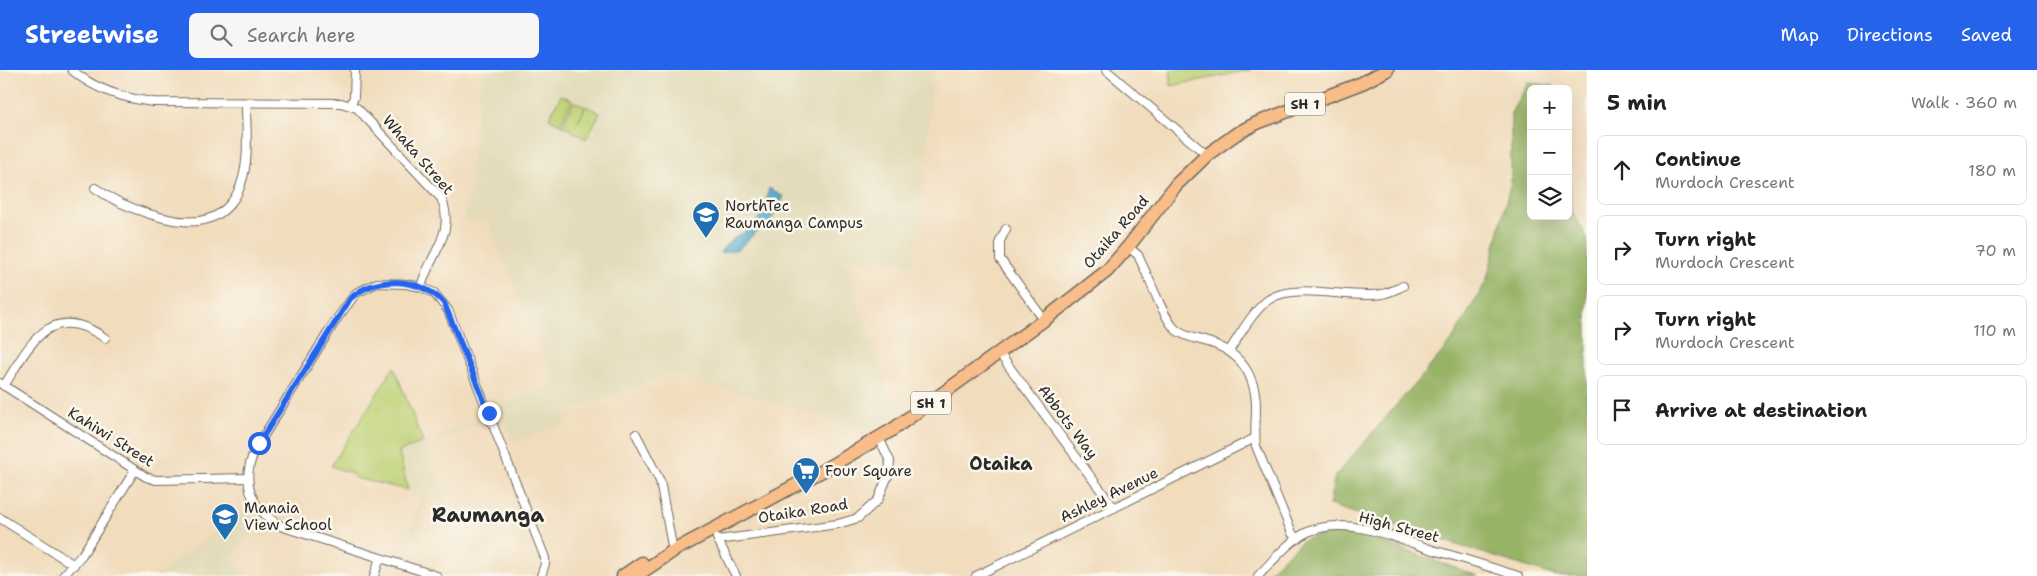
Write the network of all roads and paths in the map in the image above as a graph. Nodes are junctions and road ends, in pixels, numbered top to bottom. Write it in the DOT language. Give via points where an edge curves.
graph roads {
  1 [pos="72,70"];
  2 [pos="355,70"];
  3 [pos="1106,70"];
  4 [pos="1387,70"];
  5 [pos="246,104"];
  6 [pos="351,105"];
  7 [pos="1207,155"];
  8 [pos="95,188"];
  9 [pos="1006,229"];
  10 [pos="1128,247"];
  11 [pos="1403,286"];
  12 [pos="421,287"];
  13 [pos="1044,320"];
  14 [pos="105,338"];
  15 [pos="1229,351"];
  16 [pos="999,353"];
  17 [pos="2,385"];
  18 [pos="636,434"];
  19 [pos="879,438"];
  20 [pos="1255,438"];
  21 [pos="135,470"];
  22 [pos="248,478"];
  23 [pos="1114,508"];
  24 [pos="0,518"];
  25 [pos="716,534"];
  26 [pos="1297,539"];
  27 [pos="673,551"];
  28 [pos="380,558"];
  29 [pos="74,565"];
  30 [pos="63,576"];
  31 [pos="374,576"];
  32 [pos="437,576"];
  33 [pos="541,576"];
  34 [pos="623,576"];
  35 [pos="636,576"];
  36 [pos="736,576"];
  37 [pos="976,576"];
  38 [pos="1258,576"];
  39 [pos="1518,576"];
  1 -- 5 [label="street" via="102,90 136,100 164,104"];
  2 -- 6 [label="street"];
  3 -- 7 [label="street"];
  4 -- 7 [label="highway, Otaika Road / SH 1" via="1362,83 1257,123"];
  5 -- 6 [label="street"];
  5 -- 8 [label="street" via="246,160 241,186 230,205 215,216 190,221 162,216 110,198"];
  6 -- 12 [label="street, Whaka Street" via="361,111 441,198 445,207 445,231"];
  7 -- 10 [label="highway, Otaika Road / SH 1" via="1176,185"];
  9 -- 13 [label="street" via="1000,241 1000,259"];
  10 -- 13 [label="highway, Otaika Road / SH 1" via="1096,281"];
  10 -- 15 [label="street" via="1138,255 1172,325 1184,335"];
  11 -- 15 [label="street" via="1381,294 1297,292 1275,296 1263,304"];
  12 -- 22 [label="street" via="377,283 350,299 259,443 250,463"];
  12 -- 33 [label="street" via="434,293 448,310 545,558"];
  13 -- 16 [label="highway, Otaika Road / SH 1"];
  14 -- 17 [label="street" via="93,329 75,324 51,327 32,341"];
  15 -- 20 [label="street" via="1246,369 1254,387"];
  16 -- 19 [label="highway, Otaika Road / SH 1"];
  16 -- 23 [label="street, Abbots Way"];
  17 -- 21 [label="street, Kahiwi Street"];
  18 -- 27 [label="street" via="660,481"];
  19 -- 25 [label="highway, Otaika Road / SH 1"];
  19 -- 25 [label="street, Otaika Road" via="890,461 889,473 878,500 858,518 838,524"];
  20 -- 23 [label="street, Ashley Avenue"];
  20 -- 26 [label="street" via="1261,460"];
  21 -- 22 [label="street, Kahiwi Street" via="156,480"];
  21 -- 29 [label="street"];
  22 -- 28 [label="street" via="253,500 266,516 278,524"];
  23 -- 37 [label="street, Ashley Avenue"];
  24 -- 29 [label="street"];
  25 -- 27 [label="highway, Otaika Road / SH 1"];
  25 -- 36 [label="street"];
  26 -- 38 [label="street, High Street"];
  26 -- 39 [label="street, High Street" via="1320,528 1351,527"];
  27 -- 34 [label="highway, Otaika Road / SH 1" via="651,559"];
  27 -- 35 [label="highway, Otaika Road / SH 1"];
  28 -- 31 [label="street"];
  28 -- 32 [label="street"];
  29 -- 30 [label="street"];
}
